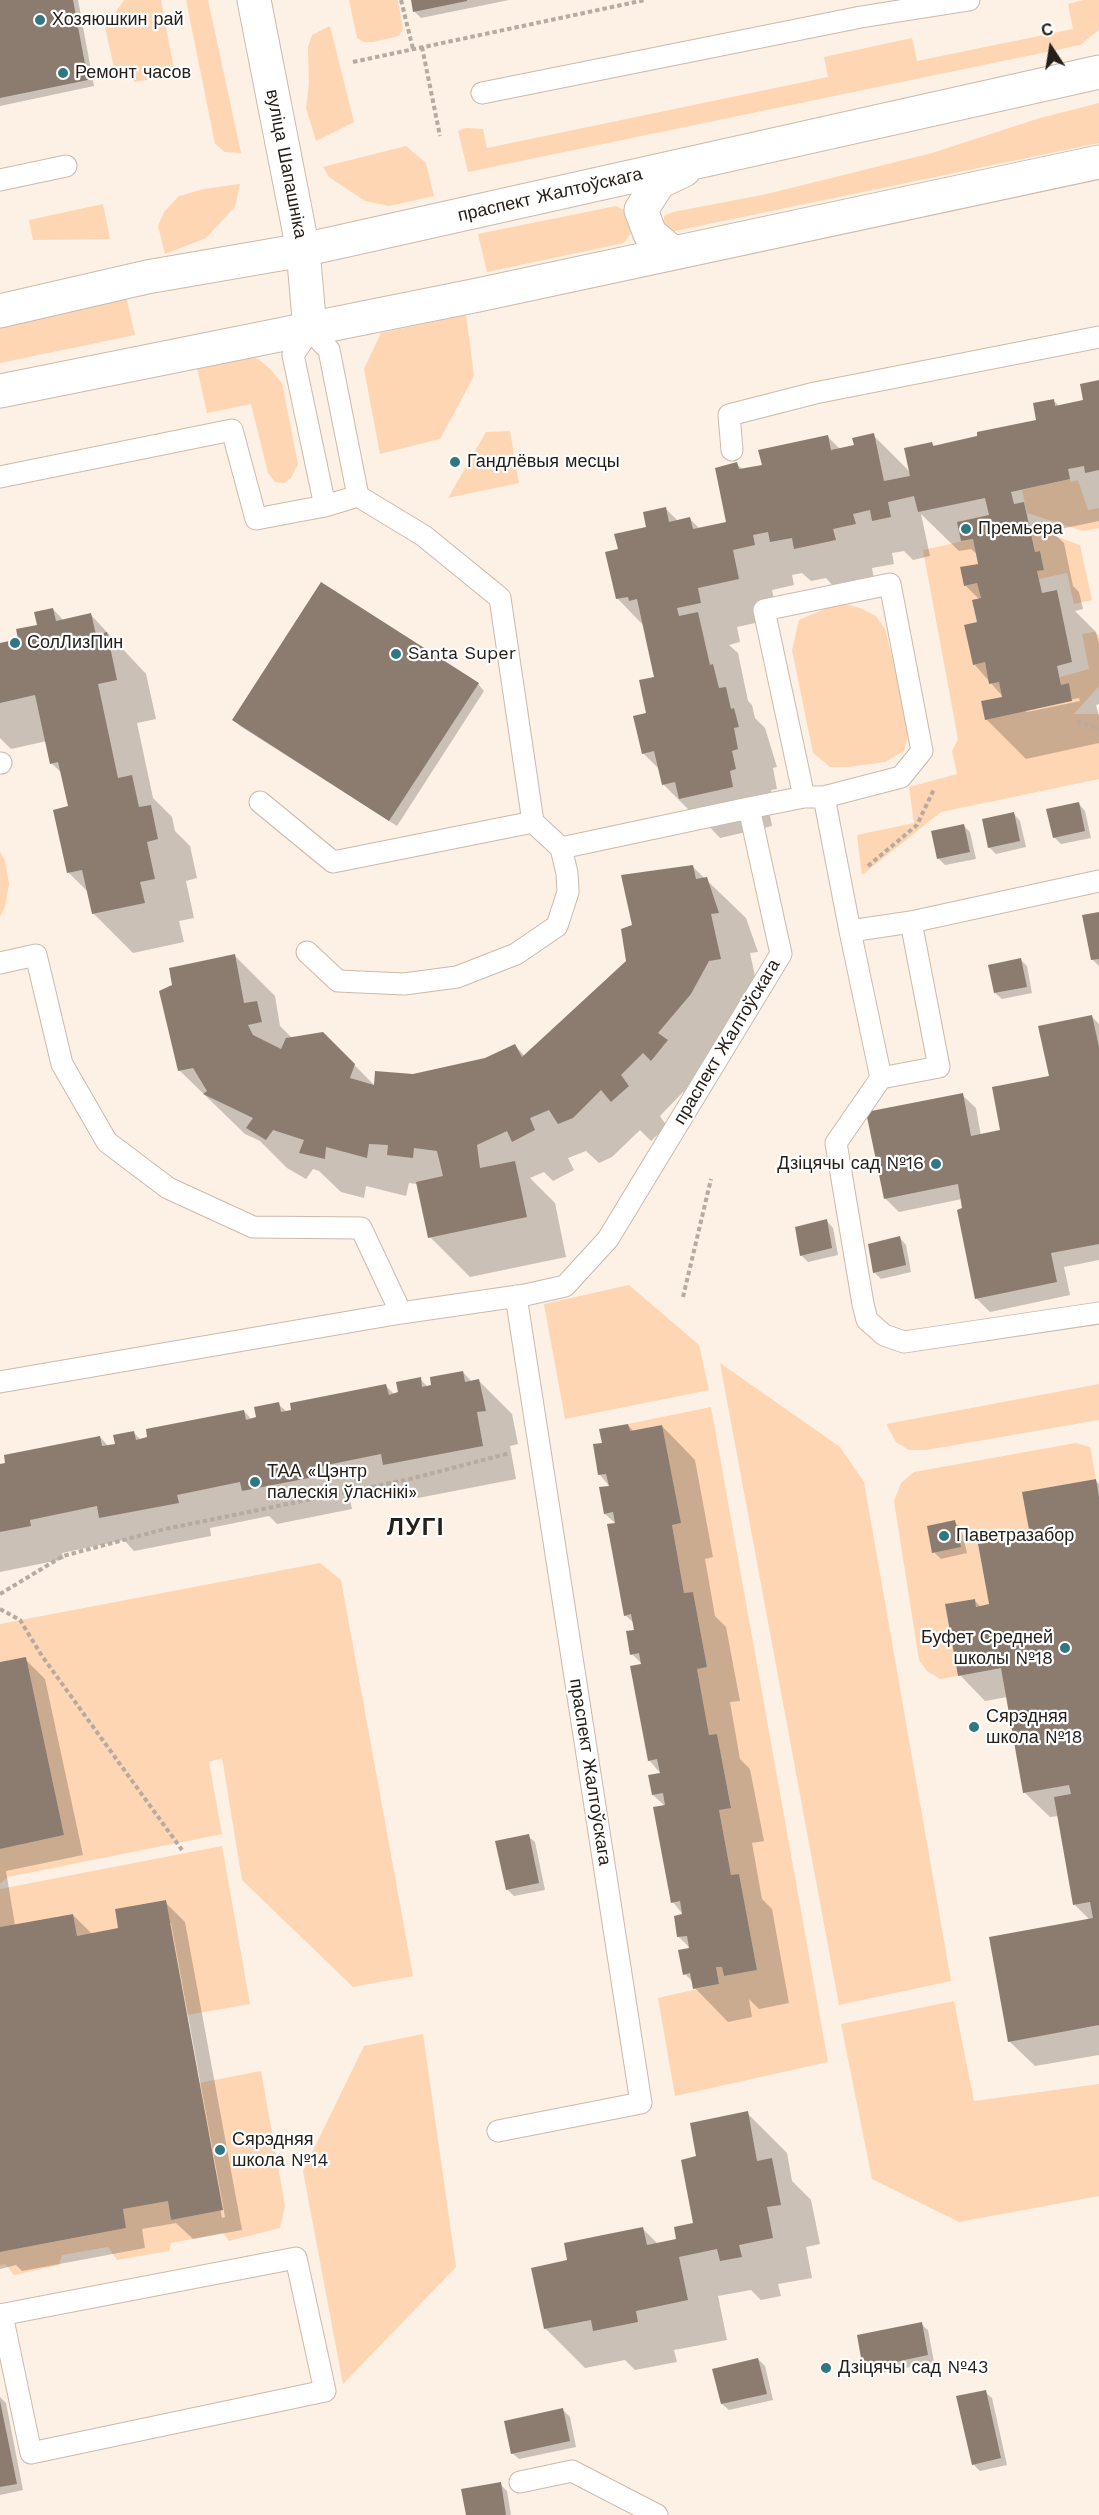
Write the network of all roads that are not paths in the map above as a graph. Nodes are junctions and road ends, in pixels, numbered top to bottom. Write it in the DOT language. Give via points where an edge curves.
graph roads {
  1 [pos="254,0"];
  2 [pos="969,0"];
  3 [pos="859,8"];
  4 [pos="1099,72"];
  5 [pos="482,93"];
  6 [pos="702,161"];
  7 [pos="1099,162"];
  8 [pos="66,166"];
  9 [pos="0,180"];
  10 [pos="303,250"];
  11 [pos="673,253"];
  12 [pos="0,311"];
  13 [pos="310,330"];
  14 [pos="1099,337"];
  15 [pos="0,391"];
  16 [pos="732,450"];
  17 [pos="0,477"];
  18 [pos="358,496"];
  19 [pos="325,506"];
  20 [pos="814,797"];
  21 [pos="260,802"];
  22 [pos="750,808"];
  23 [pos="533,822"];
  24 [pos="561,848"];
  25 [pos="1099,881"];
  26 [pos="911,922"];
  27 [pos="850,931"];
  28 [pos="307,952"];
  29 [pos="0,963"];
  30 [pos="881,1078"];
  31 [pos="516,1296"];
  32 [pos="401,1313"];
  33 [pos="1099,1313"];
  34 [pos="0,1382"];
  35 [pos="498,2131"];
  36 [pos="1,2315"];
  37 [pos="520,2482"];
  38 [pos="657,2515"];
  1 -- 10 [label="main road, вуліца Шапашніка"];
  2 -- 3 [label="lane"];
  3 -- 5 [label="lane"];
  4 -- 6 [label="main road, праспект Жалтоўскага"];
  6 -- 10 [label="main road, праспект Жалтоўскага"];
  6 -- 11 [label="main road" via="659,182 641,210 650,234"];
  7 -- 11 [label="main road"];
  8 -- 9 [label="lane"];
  10 -- 12 [label="main road, праспект Жалтоўскага" via="147,277"];
  10 -- 13 [label="main road, вуліца Шапашніка"];
  11 -- 13 [label="main road"];
  13 -- 15 [label="main road"];
  13 -- 18 [label="lane" via="329,350"];
  13 -- 19 [label="lane" via="293,355"];
  14 -- 16 [label="lane" via="815,393 729,415"];
  17 -- 19 [label="lane" via="232,430 256,519"];
  18 -- 19 [label="lane"];
  18 -- 23 [label="lane" via="424,536 500,598"];
  20 -- 20 [label="lane" via="901,777 922,751 890,584 764,610"];
  20 -- 22 [label="lane"];
  20 -- 27 [label="lane" via="843,888"];
  21 -- 23 [label="lane" via="333,862"];
  22 -- 24 [label="lane"];
  22 -- 31 [label="lane, праспект Жалтоўскага" via="781,954 608,1239 565,1286"];
  23 -- 24 [label="lane"];
  24 -- 28 [label="lane" via="568,892 557,926 516,954 457,977 404,984 338,981"];
  25 -- 26 [label="lane"];
  26 -- 27 [label="lane"];
  26 -- 30 [label="lane" via="939,1067"];
  27 -- 30 [label="lane"];
  29 -- 32 [label="lane" via="36,955 62,1064 107,1142 168,1188 253,1227 361,1228"];
  30 -- 33 [label="lane" via="836,1143 867,1320 884,1335 904,1342"];
  31 -- 32 [label="lane, праспект Жалтоўскага"];
  31 -- 35 [label="lane, праспект Жалтоўскага" via="641,2103"];
  32 -- 34 [label="lane, праспект Жалтоўскага"];
  36 -- 36 [label="lane" via="296,2258 325,2391 31,2453"];
  37 -- 38 [label="lane" via="572,2471"];
}
